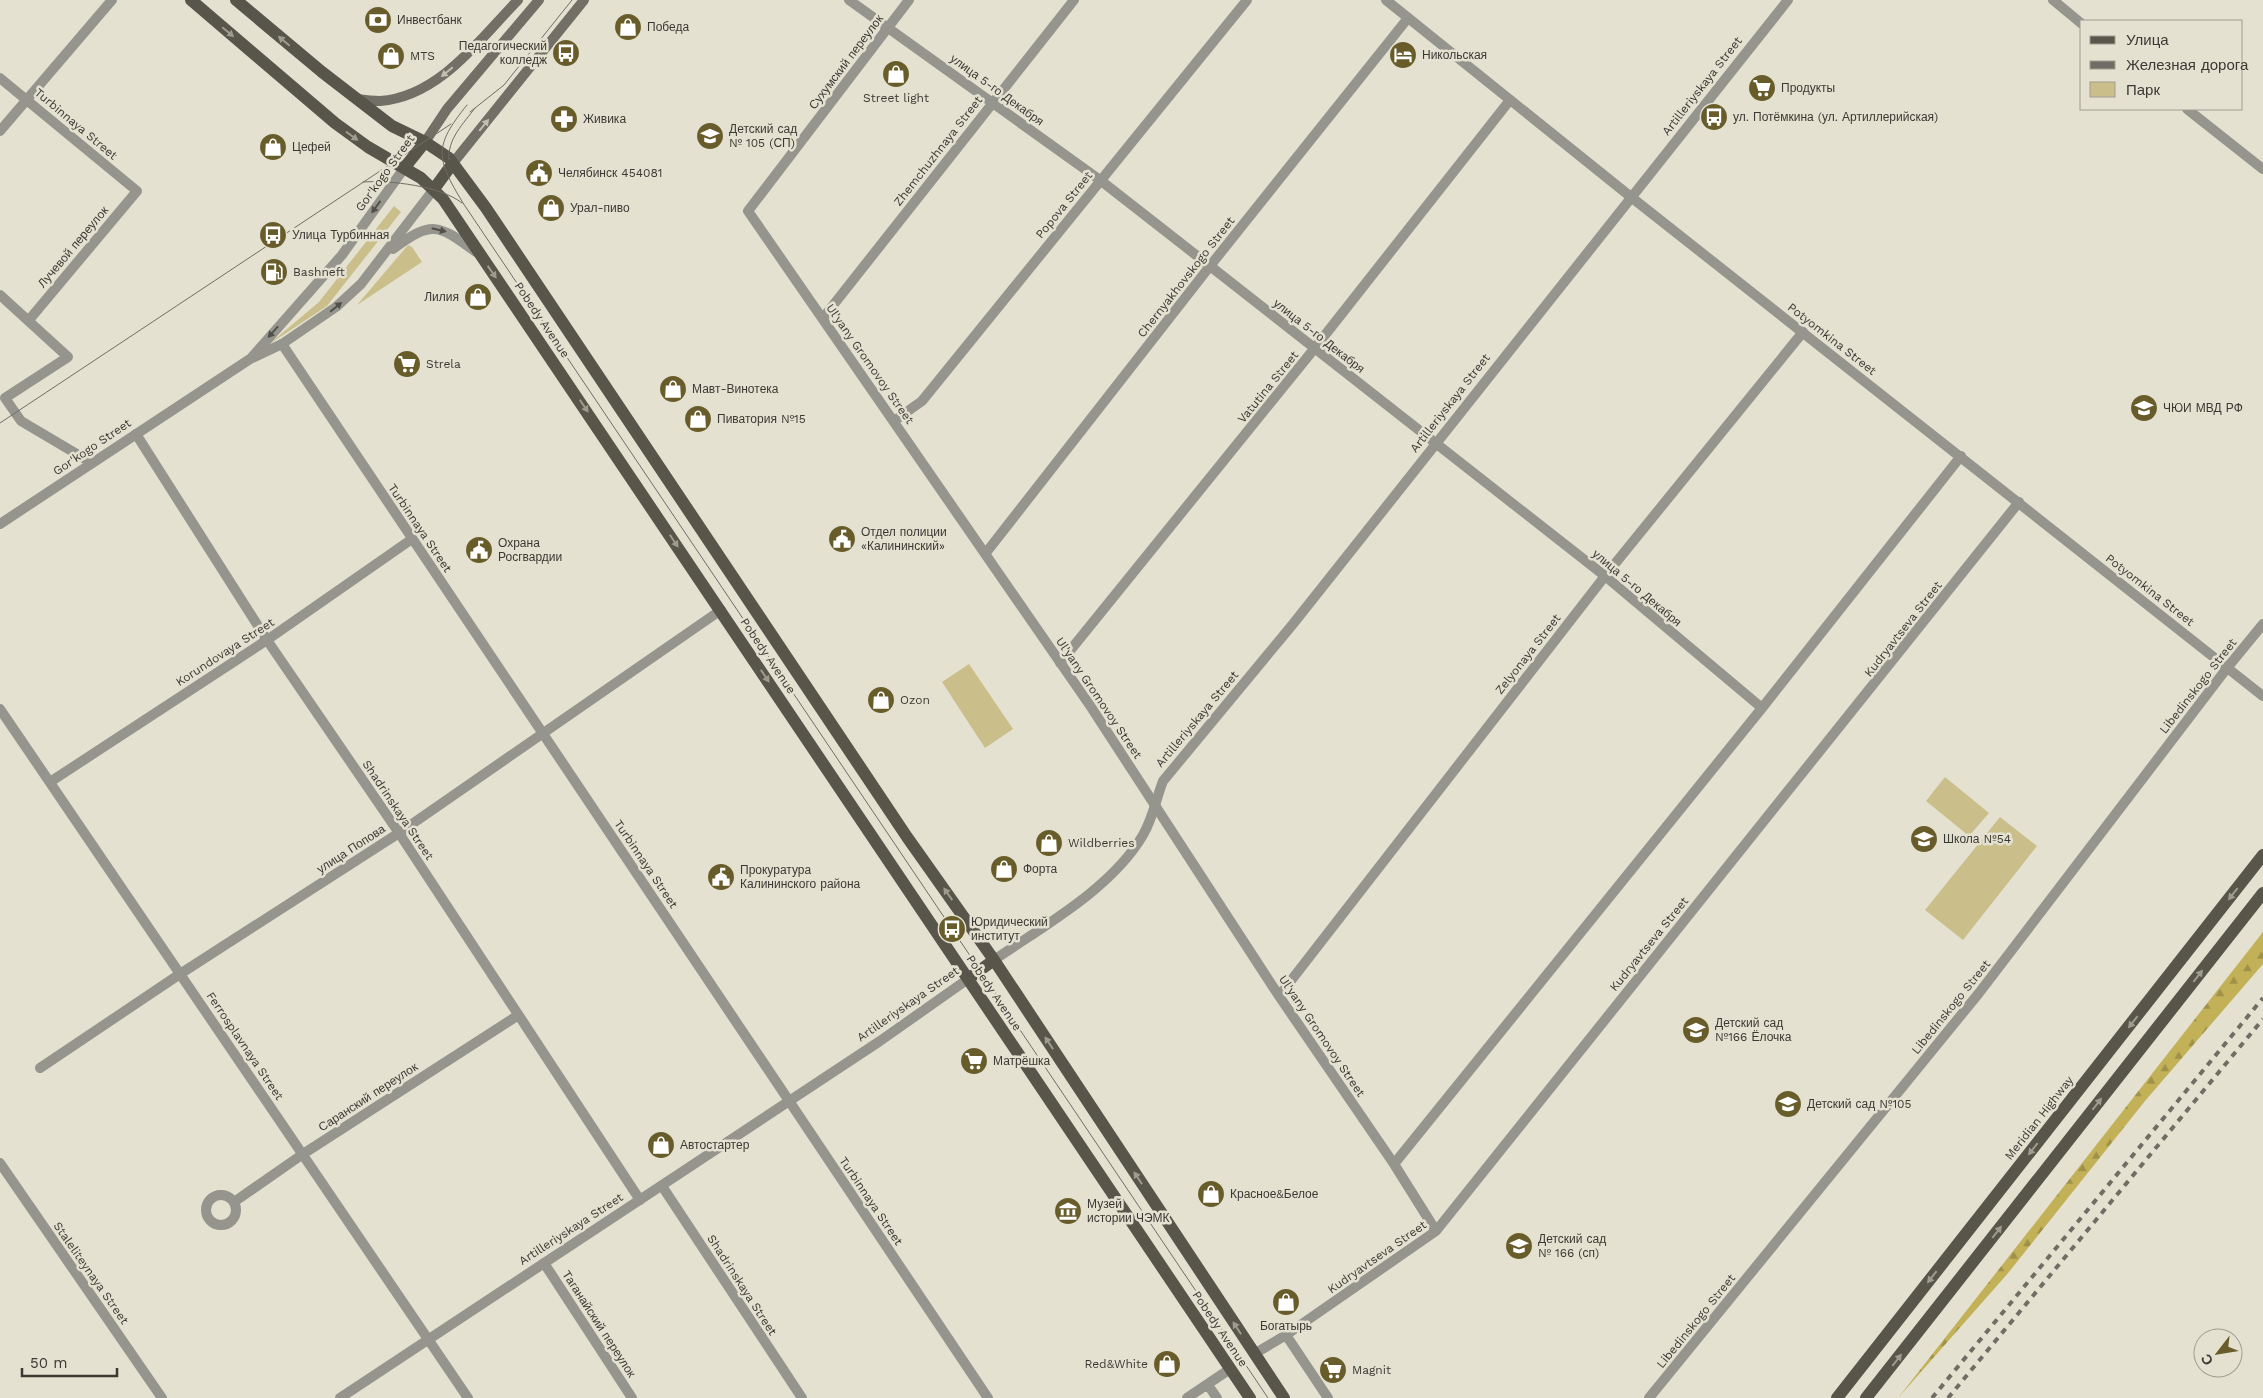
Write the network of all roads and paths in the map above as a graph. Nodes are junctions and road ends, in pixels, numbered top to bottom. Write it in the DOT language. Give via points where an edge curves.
graph roads {
  1 [pos="112,0"];
  2 [pos="191,0"];
  3 [pos="236,0"];
  4 [pos="518,0"];
  5 [pos="539,0"];
  6 [pos="584,0"];
  7 [pos="849,0"];
  8 [pos="909,0"];
  9 [pos="1074,0"];
  10 [pos="1248,0"];
  11 [pos="1386,0"];
  12 [pos="1788,0"];
  13 [pos="2053,0"];
  14 [pos="1408,18"];
  15 [pos="2080,22"];
  16 [pos="887,28"];
  17 [pos="0,78"];
  18 [pos="356,99"];
  19 [pos="28,100"];
  20 [pos="1510,100"];
  21 [pos="992,102"];
  22 [pos="2187,110"];
  23 [pos="0,131"];
  24 [pos="425,142"];
  25 [pos="454,163"];
  26 [pos="405,167"];
  27 [pos="2263,169"];
  28 [pos="1100,180"];
  29 [pos="434,189"];
  30 [pos="137,191"];
  31 [pos="1631,198"];
  32 [pos="748,211"];
  33 [pos="482,256"];
  34 [pos="382,257"];
  35 [pos="1210,266"];
  36 [pos="0,295"];
  37 [pos="823,318"];
  38 [pos="29,320"];
  39 [pos="1803,332"];
  40 [pos="282,344"];
  41 [pos="1314,349"];
  42 [pos="250,359"];
  43 [pos="894,421"];
  44 [pos="136,434"];
  45 [pos="1436,443"];
  46 [pos="1960,456"];
  47 [pos="92,463"];
  48 [pos="2019,502"];
  49 [pos="0,524"];
  50 [pos="412,538"];
  51 [pos="985,554"];
  52 [pos="1605,576"];
  53 [pos="721,610"];
  54 [pos="2263,624"];
  55 [pos="268,640"];
  56 [pos="1060,663"];
  57 [pos="2228,668"];
  58 [pos="2263,696"];
  59 [pos="1762,708"];
  60 [pos="0,709"];
  61 [pos="542,733"];
  62 [pos="50,782"];
  63 [pos="1156,807"];
  64 [pos="399,833"];
  65 [pos="2263,855"];
  66 [pos="2263,893"];
  67 [pos="994,960"];
  68 [pos="180,974"];
  69 [pos="968,978"];
  70 [pos="1279,996"];
  71 [pos="517,1016"];
  72 [pos="40,1068"];
  73 [pos="790,1102"];
  74 [pos="303,1154"];
  75 [pos="0,1163"];
  76 [pos="1394,1164"];
  77 [pos="662,1186"];
  78 [pos="640,1200"];
  79 [pos="234,1202"];
  80 [pos="1436,1231"];
  81 [pos="544,1263"];
  82 [pos="1286,1335"];
  83 [pos="429,1339"];
  84 [pos="1254,1354"];
  85 [pos="1230,1369"];
  86 [pos="1208,1385"];
  87 [pos="162,1398"];
  88 [pos="340,1398"];
  89 [pos="468,1398"];
  90 [pos="632,1398"];
  91 [pos="802,1398"];
  92 [pos="988,1398"];
  93 [pos="1187,1398"];
  94 [pos="1217,1398"];
  95 [pos="1250,1398"];
  96 [pos="1284,1398"];
  97 [pos="1328,1398"];
  98 [pos="1649,1398"];
  99 [pos="1837,1398"];
  100 [pos="1866,1398"];
  1 -- 19 [label="street"];
  2 -- 26 [label="main road, Pobedy Avenue, one-way" via="335,123 368,147"];
  18 -- 3 [label="main road, Pobedy Avenue, one-way"];
  4 -- 18 [label="main road, one-way" via="449,71 431,83 390,99"];
  5 -- 24 [label="main road, Gor'kogo Street" via="447,109"];
  25 -- 6 [label="main road, Gor'kogo Street, one-way"];
  7 -- 16 [label="street, улица 5-го Декабря"];
  8 -- 16 [label="street, Сухумский переулок"];
  9 -- 21 [label="street, Zhemchuzhnaya Street"];
  10 -- 28 [label="street, Popova Street"];
  11 -- 14 [label="street, Potyomkina Street"];
  12 -- 31 [label="street, Artilleriyskaya Street"];
  13 -- 15 [label="street"];
  14 -- 20 [label="street, Potyomkina Street"];
  14 -- 35 [label="street, Chernyakhovskogo Street"];
  16 -- 21 [label="street, улица 5-го Декабря"];
  16 -- 32 [label="street, Сухумский переулок"];
  17 -- 19 [label="street, Turbinnaya Street"];
  18 -- 24 [label="main road, Pobedy Avenue" via="392,126"];
  19 -- 23 [label="street"];
  19 -- 30 [label="street, Turbinnaya Street"];
  20 -- 31 [label="street, Potyomkina Street"];
  20 -- 41 [label="street, Vatutina Street"];
  21 -- 28 [label="street, улица 5-го Декабря"];
  21 -- 37 [label="street, Zhemchuzhnaya Street"];
  22 -- 27 [label="street"];
  24 -- 25 [label="main road, Pobedy Avenue"];
  24 -- 26 [label="main road, Gor'kogo Street"];
  25 -- 29 [label="main road, Gor'kogo Street"];
  67 -- 25 [label="main road, Pobedy Avenue, one-way" via="907,837"];
  26 -- 29 [label="main road, Pobedy Avenue"];
  26 -- 42 [label="street, Gor'kogo Street, one-way" via="342,255"];
  28 -- 35 [label="street, улица 5-го Декабря"];
  28 -- 43 [label="street, Popova Street" via="922,401"];
  29 -- 33 [label="main road, Pobedy Avenue"];
  29 -- 34 [label="street, Gor'kogo Street"];
  30 -- 38 [label="street, Лучевой переулок"];
  31 -- 39 [label="street, Potyomkina Street"];
  31 -- 45 [label="street, Artilleriyskaya Street"];
  32 -- 37 [label="street, Ul'yany Gromovoy Street"];
  34 -- 33 [label="street, Gor'kogo Street, one-way" via="415,233 433,228 450,233"];
  33 -- 53 [label="main road, Pobedy Avenue, one-way"];
  40 -- 34 [label="street, Gor'kogo Street, one-way" via="336,307 361,284"];
  35 -- 41 [label="street, улица 5-го Декабря"];
  35 -- 51 [label="street, Chernyakhovskogo Street"];
  36 -- 38 [label="street"];
  37 -- 43 [label="street, Ul'yany Gromovoy Street"];
  38 -- 47 [label="street" via="68,357 5,398 22,421"];
  39 -- 46 [label="street, Potyomkina Street"];
  39 -- 52 [label="street, Zelyonaya Street"];
  40 -- 42 [label="street, Gor'kogo Street"];
  40 -- 50 [label="street, Turbinnaya Street"];
  41 -- 45 [label="street, улица 5-го Декабря"];
  41 -- 56 [label="street, Vatutina Street"];
  42 -- 44 [label="street, Gor'kogo Street"];
  43 -- 51 [label="street, Ul'yany Gromovoy Street"];
  44 -- 47 [label="street, Gor'kogo Street"];
  44 -- 55 [label="street, Shadrinskaya Street"];
  45 -- 52 [label="street, улица 5-го Декабря"];
  45 -- 63 [label="street, Artilleriyskaya Street" via="1163,781"];
  46 -- 48 [label="street, Potyomkina Street"];
  46 -- 59 [label="street"];
  47 -- 49 [label="street, Gor'kogo Street"];
  48 -- 57 [label="street, Potyomkina Street"];
  48 -- 80 [label="street, Kudryavtseva Street"];
  50 -- 55 [label="street, Korundovaya Street"];
  50 -- 61 [label="street, Turbinnaya Street"];
  51 -- 56 [label="street, Ul'yany Gromovoy Street"];
  52 -- 59 [label="street, улица 5-го Декабря"];
  52 -- 70 [label="street, Zelyonaya Street"];
  53 -- 61 [label="street, улица Попова"];
  53 -- 69 [label="main road, Pobedy Avenue, one-way"];
  54 -- 57 [label="street, Libedinskogo Street"];
  55 -- 62 [label="street, Korundovaya Street"];
  55 -- 64 [label="street, Shadrinskaya Street"];
  56 -- 63 [label="street, Ul'yany Gromovoy Street"];
  57 -- 58 [label="street, Potyomkina Street"];
  57 -- 98 [label="street, Libedinskogo Street" via="1979,993"];
  59 -- 76 [label="street"];
  60 -- 62 [label="street, Ferrosplavnaya Street"];
  61 -- 64 [label="street, улица Попова"];
  61 -- 73 [label="street, Turbinnaya Street"];
  62 -- 68 [label="street, Ferrosplavnaya Street"];
  63 -- 67 [label="street, Artilleriyskaya Street" via="1144,834 1112,876"];
  63 -- 70 [label="street, Ul'yany Gromovoy Street"];
  64 -- 68 [label="street, улица Попова"];
  64 -- 71 [label="street, Shadrinskaya Street"];
  65 -- 99 [label="main road, Meridian Highway, one-way"];
  100 -- 66 [label="main road, one-way"];
  67 -- 69 [label="main road, Artilleriyskaya Street"];
  84 -- 67 [label="main road, Pobedy Avenue, one-way"];
  68 -- 72 [label="street, улица Попова"];
  68 -- 74 [label="street, Ferrosplavnaya Street"];
  69 -- 73 [label="street, Artilleriyskaya Street"];
  69 -- 85 [label="main road, Pobedy Avenue"];
  70 -- 76 [label="street, Ul'yany Gromovoy Street"];
  71 -- 74 [label="street, Саранский переулок"];
  71 -- 78 [label="street, Shadrinskaya Street"];
  73 -- 77 [label="street, Artilleriyskaya Street"];
  73 -- 92 [label="street, Turbinnaya Street"];
  74 -- 79 [label="street, Саранский переулок"];
  74 -- 83 [label="street, Ferrosplavnaya Street"];
  75 -- 87 [label="street, Staleliteynaya Street"];
  76 -- 80 [label="street, Ul'yany Gromovoy Street"];
  77 -- 78 [label="street, Artilleriyskaya Street"];
  77 -- 91 [label="street, Shadrinskaya Street"];
  78 -- 81 [label="street, Artilleriyskaya Street"];
  80 -- 82 [label="street, Kudryavtseva Street"];
  81 -- 83 [label="street, Artilleriyskaya Street"];
  81 -- 90 [label="street, Таганайский переулок"];
  82 -- 84 [label="street, Kudryavtseva Street"];
  82 -- 97 [label="street"];
  83 -- 88 [label="street, Artilleriyskaya Street"];
  83 -- 89 [label="street, Ferrosplavnaya Street"];
  84 -- 96 [label="main road, Pobedy Avenue"];
  85 -- 86 [label="street"];
  85 -- 95 [label="main road, Pobedy Avenue"];
  86 -- 93 [label="street"];
  86 -- 94 [label="street"];
}
